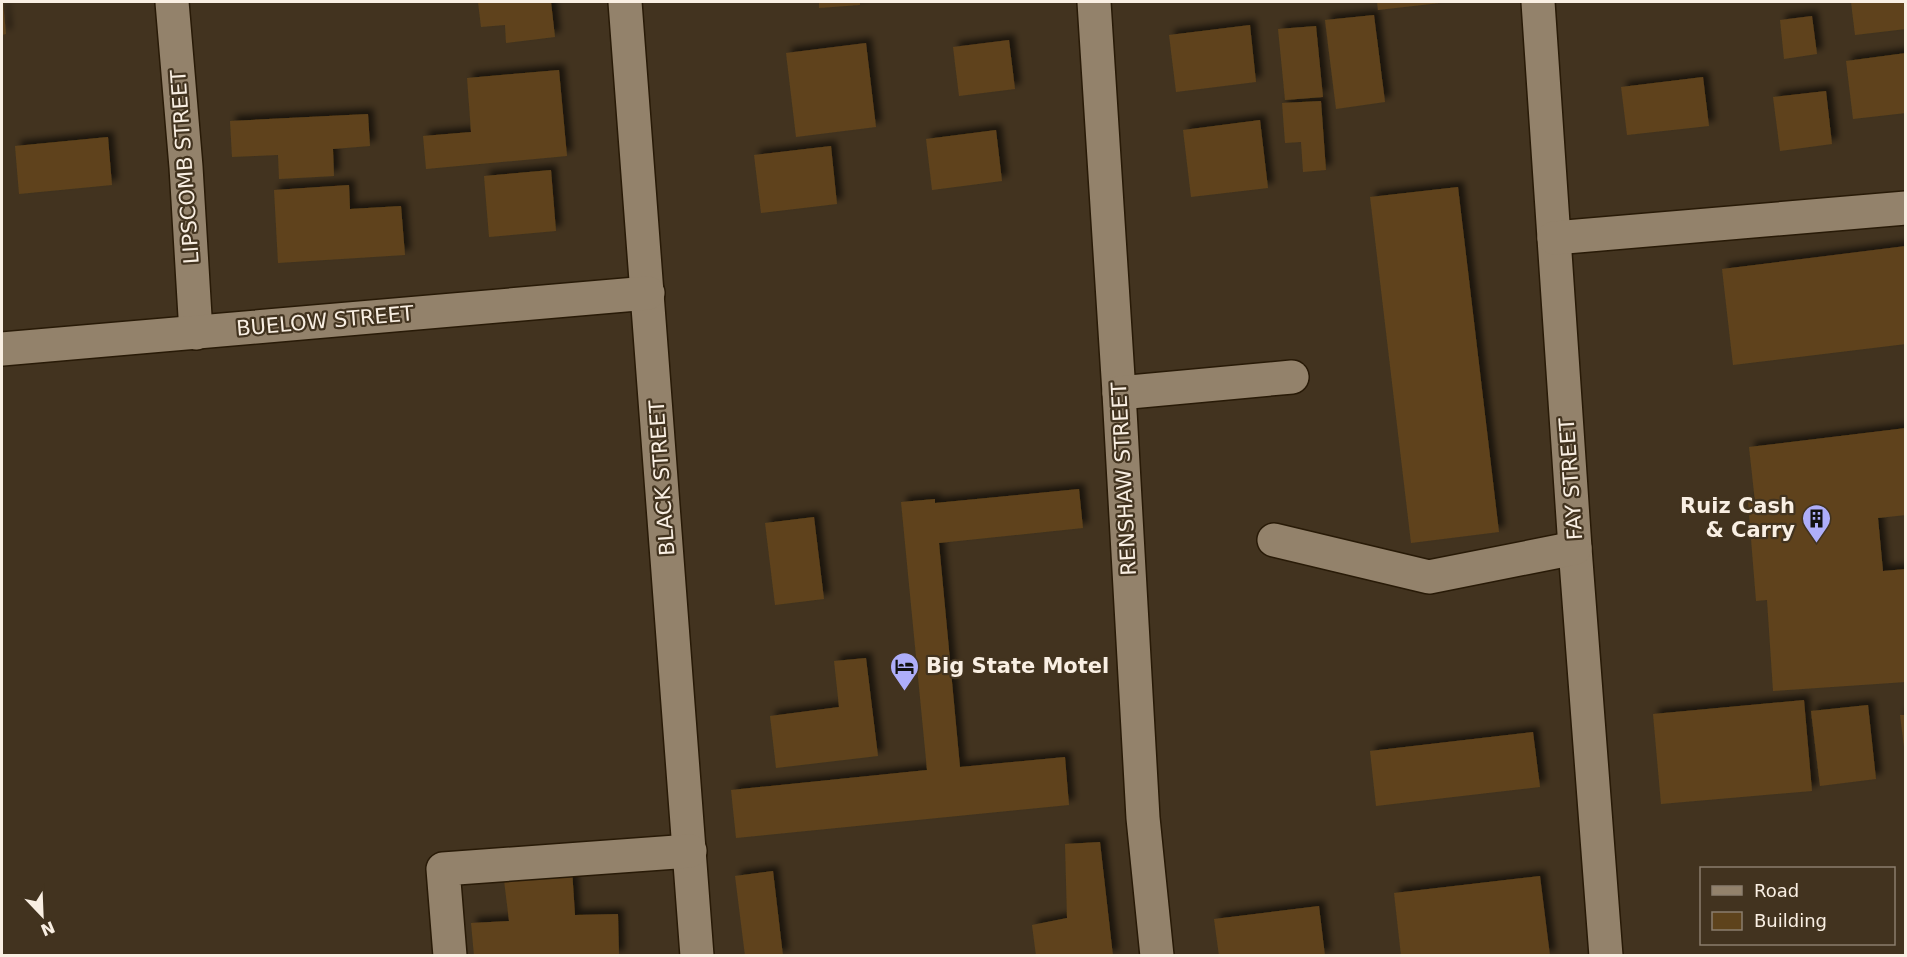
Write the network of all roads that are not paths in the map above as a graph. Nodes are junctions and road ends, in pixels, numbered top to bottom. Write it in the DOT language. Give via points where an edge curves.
graph roads {
  1 [pos="172,2"];
  2 [pos="625,2"];
  3 [pos="1094,2"];
  4 [pos="1538,2"];
  5 [pos="1905,208"];
  6 [pos="1554,238"];
  7 [pos="648,293"];
  8 [pos="196,333"];
  9 [pos="2,349"];
  10 [pos="1292,377"];
  11 [pos="1119,393"];
  12 [pos="1274,540"];
  13 [pos="1575,548"];
  14 [pos="690,851"];
  15 [pos="450,956"];
  16 [pos="697,956"];
  17 [pos="1157,956"];
  18 [pos="1606,956"];
  1 -- 8 [label="street, LIPSCOMB STREET"];
  2 -- 7 [label="street, BLACK STREET"];
  3 -- 11 [label="street, RENSHAW STREET"];
  4 -- 6 [label="street, FAY STREET"];
  5 -- 6 [label="street"];
  6 -- 13 [label="street, FAY STREET"];
  7 -- 8 [label="street, BUELOW STREET"];
  7 -- 14 [label="street, BLACK STREET"];
  8 -- 9 [label="street, BUELOW STREET"];
  10 -- 11 [label="street"];
  11 -- 17 [label="street, RENSHAW STREET" via="1143,818"];
  12 -- 13 [label="street" via="1429,576"];
  13 -- 18 [label="street, FAY STREET"];
  14 -- 15 [label="street" via="443,869"];
  14 -- 16 [label="street, BLACK STREET"];
}
